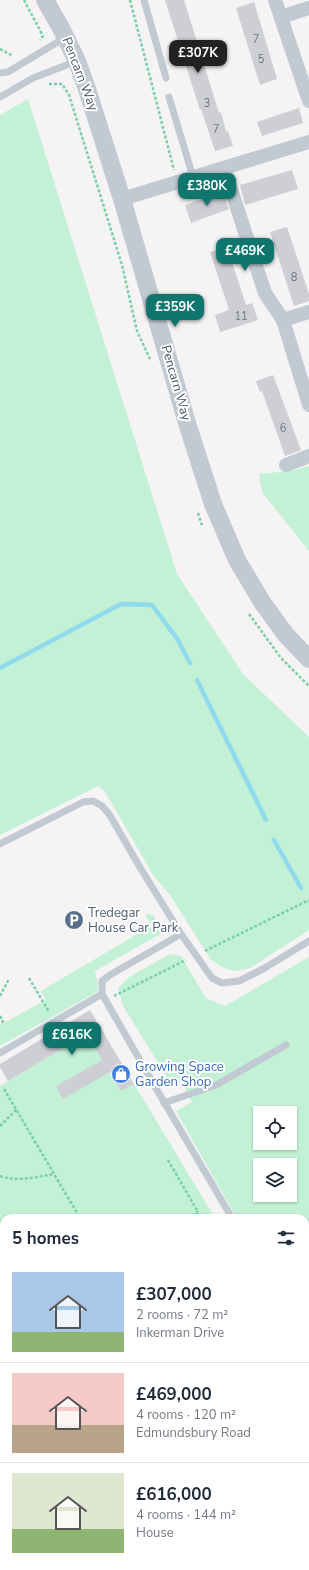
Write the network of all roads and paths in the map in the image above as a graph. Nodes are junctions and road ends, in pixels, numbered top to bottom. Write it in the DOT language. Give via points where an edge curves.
graph roads {
  1 [pos="45,0"];
  2 [pos="130,0"];
  3 [pos="144,0"];
  4 [pos="275,0"];
  5 [pos="309,8"];
  6 [pos="281,17"];
  7 [pos="66,37"];
  8 [pos="0,49"];
  9 [pos="15,57"];
  10 [pos="77,61"];
  11 [pos="0,73"];
  12 [pos="166,78"];
  13 [pos="0,97"];
  14 [pos="169,97"];
  15 [pos="309,101"];
  16 [pos="309,142"];
  17 [pos="224,168"];
  18 [pos="194,177"];
  19 [pos="178,182"];
  20 [pos="122,199"];
  21 [pos="309,312"];
  22 [pos="283,320"];
  23 [pos="309,405"];
  24 [pos="309,456"];
  25 [pos="286,465"];
  26 [pos="309,659"];
  27 [pos="0,844"];
  28 [pos="181,934"];
  29 [pos="309,941"];
  30 [pos="29,978"];
  31 [pos="9,979"];
  32 [pos="102,994"];
  33 [pos="0,996"];
  34 [pos="0,1016"];
  35 [pos="54,1022"];
  36 [pos="0,1024"];
  37 [pos="286,1045"];
  38 [pos="0,1053"];
  39 [pos="4,1089"];
  40 [pos="164,1103"];
  41 [pos="16,1110"];
  42 [pos="0,1126"];
  43 [pos="168,1160"];
  44 [pos="54,1174"];
  45 [pos="0,1176"];
  46 [pos="198,1212"];
  47 [pos="78,1214"];
  48 [pos="194,1214"];
  49 [pos="230,1214"];
  1 -- 7 [label="street, Pencarn Way"];
  2 -- 19 [label="path"];
  3 -- 12 [label="lane"];
  4 -- 6 [label="street"];
  5 -- 6 [label="street"];
  6 -- 15 [label="street"];
  7 -- 10 [label="street, Pencarn Way"];
  7 -- 11 [label="lane" via="8,72"];
  8 -- 9 [label="path"];
  10 -- 13 [label="lane" via="33,78"];
  10 -- 20 [label="street, Pencarn Way"];
  14 -- 18 [label="lane"];
  16 -- 17 [label="street"];
  17 -- 18 [label="street"];
  17 -- 22 [label="street" via="265,294"];
  18 -- 19 [label="street"];
  19 -- 20 [label="street"];
  20 -- 26 [label="street, Pencarn Way" via="213,504 237,560 262,602 286,635"];
  21 -- 22 [label="street"];
  22 -- 23 [label="street"];
  24 -- 25 [label="street"];
  27 -- 28 [label="lane" via="83,802 93,801 109,814"];
  28 -- 29 [label="lane" via="212,978 222,983 239,981"];
  28 -- 32 [label="lane" via="102,981"];
  30 -- 35 [label="path"];
  31 -- 33 [label="path"];
  32 -- 35 [label="lane"];
  32 -- 40 [label="lane"];
  34 -- 36 [label="path" via="3,1021"];
  35 -- 38 [label="lane"];
  37 -- 40 [label="lane" via="216,1085"];
  39 -- 41 [label="path"];
  40 -- 49 [label="lane"];
  41 -- 42 [label="path"];
  41 -- 44 [label="path"];
  43 -- 46 [label="path"];
  44 -- 45 [label="path" via="26,1179"];
  44 -- 47 [label="path"];
  46 -- 48 [label="path"];
}
